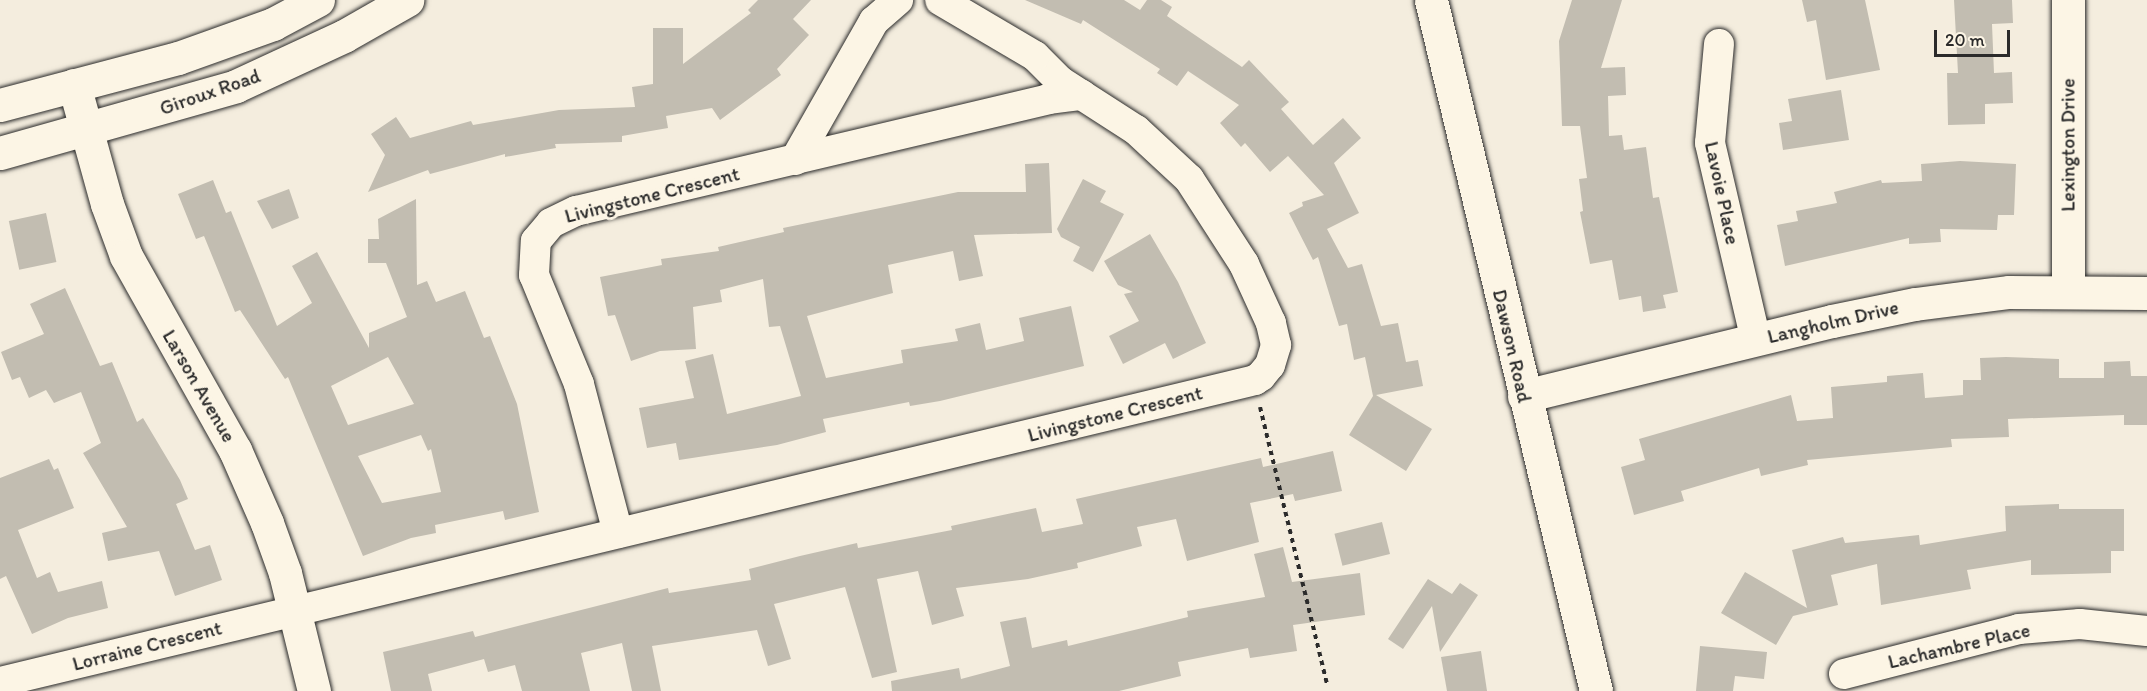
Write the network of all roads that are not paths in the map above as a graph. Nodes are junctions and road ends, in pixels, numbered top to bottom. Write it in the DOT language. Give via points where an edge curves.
graph roads {
  1 [pos="318,0"];
  2 [pos="407,0"];
  3 [pos="898,0"];
  4 [pos="940,0"];
  5 [pos="1431,0"];
  6 [pos="2068,0"];
  7 [pos="1719,44"];
  8 [pos="74,85"];
  9 [pos="1082,95"];
  10 [pos="0,105"];
  11 [pos="86,131"];
  12 [pos="0,153"];
  13 [pos="795,160"];
  14 [pos="2068,290"];
  15 [pos="2147,293"];
  16 [pos="1756,340"];
  17 [pos="1524,396"];
  18 [pos="618,533"];
  19 [pos="294,610"];
  20 [pos="2147,631"];
  21 [pos="1844,674"];
  22 [pos="0,682"];
  23 [pos="314,691"];
  24 [pos="1596,691"];
  1 -- 8 [label="street" via="273,24 207,48"];
  2 -- 11 [label="street, Giroux Road" via="344,36 236,86"];
  3 -- 13 [label="street" via="874,21"];
  4 -- 9 [label="street, Livingstone Crescent" via="1035,56 1060,81"];
  5 -- 17 [label="street, Dawson Road"];
  6 -- 14 [label="street, Lexington Drive"];
  7 -- 16 [label="street, Lavoie Place" via="1710,143"];
  8 -- 10 [label="street"];
  8 -- 11 [label="street, Larson Avenue"];
  9 -- 13 [label="street, Livingstone Crescent" via="1048,99"];
  9 -- 18 [label="street, Livingstone Crescent" via="1136,130 1206,200 1245,264 1271,323 1276,345 1266,371 1255,380"];
  11 -- 12 [label="street, Giroux Road"];
  11 -- 19 [label="street, Larson Avenue" via="123,248 243,466 281,558"];
  13 -- 18 [label="street, Livingstone Crescent" via="576,211 551,223 536,241 534,275 584,398"];
  14 -- 15 [label="street, Langholm Drive"];
  14 -- 16 [label="street, Langholm Drive" via="2009,292 1915,304"];
  16 -- 17 [label="street, Langholm Drive"];
  17 -- 24 [label="street, Dawson Road"];
  18 -- 19 [label="street, Livingstone Crescent"];
  19 -- 22 [label="street, Lorraine Crescent"];
  19 -- 23 [label="street, Larson Avenue"];
  20 -- 21 [label="street, Lachambre Place" via="2080,624 2019,630"];
}
